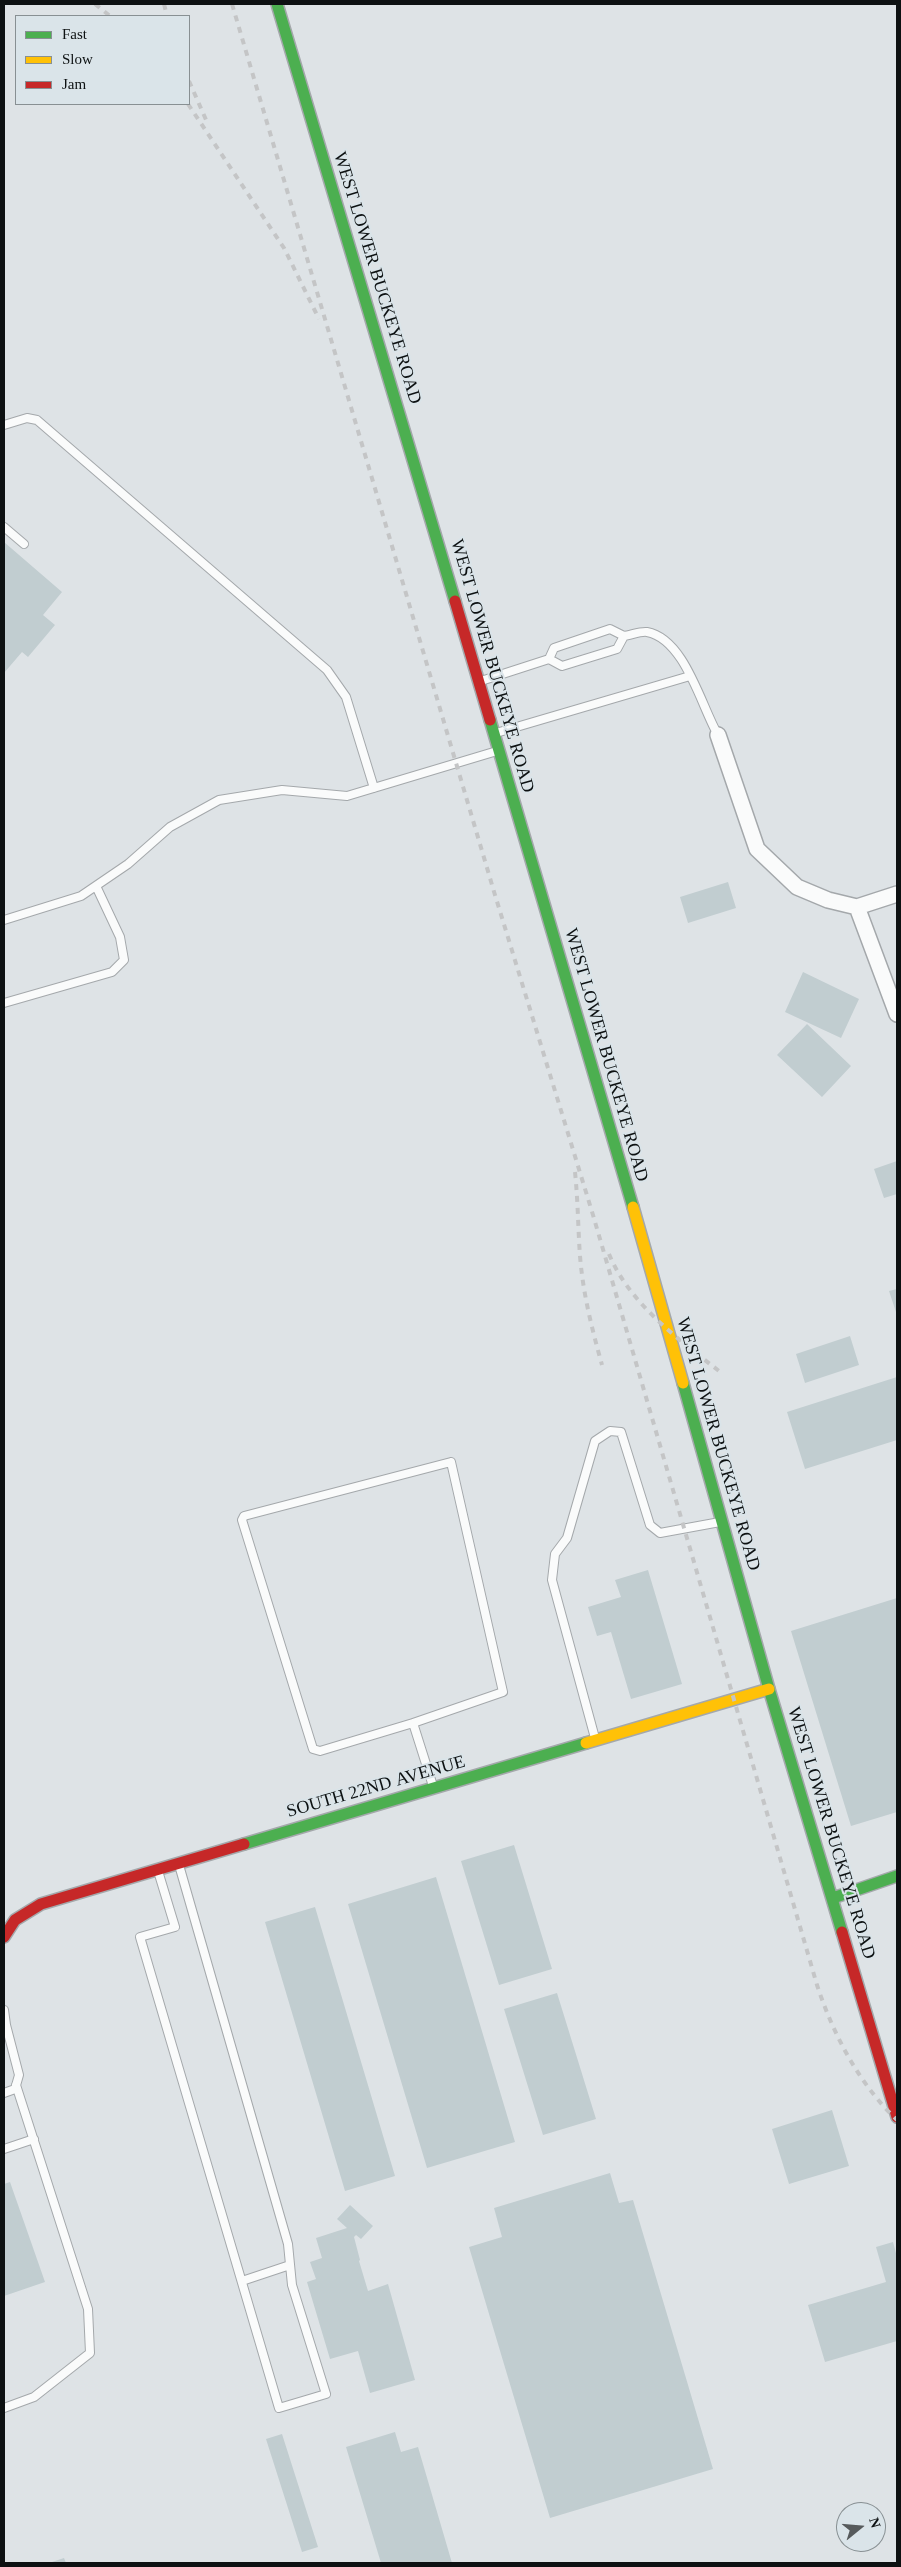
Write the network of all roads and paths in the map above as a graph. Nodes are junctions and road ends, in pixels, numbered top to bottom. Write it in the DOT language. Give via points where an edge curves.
graph roads {
  1 [pos="277,4"];
  2 [pos="4,425"];
  3 [pos="4,527"];
  4 [pos="24,544"];
  5 [pos="624,636"];
  6 [pos="550,659"];
  7 [pos="690,676"];
  8 [pos="479,681"];
  9 [pos="494,734"];
  10 [pos="718,735"];
  11 [pos="499,751"];
  12 [pos="374,788"];
  13 [pos="96,886"];
  14 [pos="897,894"];
  15 [pos="857,907"];
  16 [pos="4,920"];
  17 [pos="4,1003"];
  18 [pos="897,1014"];
  19 [pos="721,1522"];
  20 [pos="769,1690"];
  21 [pos="413,1723"];
  22 [pos="596,1740"];
  23 [pos="434,1788"];
  24 [pos="178,1863"];
  25 [pos="157,1870"];
  26 [pos="897,1876"];
  27 [pos="834,1898"];
  28 [pos="4,1937"];
  29 [pos="4,2010"];
  30 [pos="16,2085"];
  31 [pos="4,2093"];
  32 [pos="897,2117"];
  33 [pos="34,2139"];
  34 [pos="4,2150"];
  35 [pos="290,2266"];
  36 [pos="242,2281"];
  37 [pos="4,2408"];
  1 -- 8 [label="main road, WEST LOWER BUCKEYE ROAD"];
  2 -- 12 [label="lane" via="27,418 38,420 327,670 346,696"];
  3 -- 4 [label="lane"];
  5 -- 6 [label="lane" via="617,649 562,666"];
  5 -- 6 [label="lane" via="610,629 554,648"];
  5 -- 7 [label="lane" via="646,631 664,638"];
  6 -- 8 [label="lane"];
  7 -- 9 [label="lane"];
  7 -- 10 [label="lane"];
  8 -- 9 [label="main road, WEST LOWER BUCKEYE ROAD"];
  9 -- 11 [label="main road, WEST LOWER BUCKEYE ROAD"];
  10 -- 15 [label="street" via="758,849 798,887 828,900"];
  11 -- 12 [label="lane"];
  11 -- 19 [label="main road, WEST LOWER BUCKEYE ROAD"];
  12 -- 13 [label="lane" via="347,796 282,790 219,800 170,827 128,864"];
  13 -- 16 [label="lane" via="81,896"];
  13 -- 17 [label="lane" via="120,937 124,960 112,972"];
  14 -- 15 [label="street"];
  15 -- 18 [label="street"];
  19 -- 20 [label="main road, WEST LOWER BUCKEYE ROAD"];
  19 -- 22 [label="lane" via="660,1533 650,1525 621,1432 610,1431 595,1441 567,1538 555,1554 552,1580"];
  20 -- 22 [label="main road, SOUTH 22ND AVENUE"];
  20 -- 27 [label="main road, WEST LOWER BUCKEYE ROAD"];
  21 -- 21 [label="lane" via="320,1751 313,1749 242,1518 451,1462 503,1692"];
  21 -- 23 [label="lane"];
  22 -- 23 [label="main road, SOUTH 22ND AVENUE"];
  23 -- 24 [label="main road, SOUTH 22ND AVENUE"];
  24 -- 25 [label="main road, SOUTH 22ND AVENUE"];
  24 -- 35 [label="lane" via="288,2244"];
  25 -- 28 [label="main road, SOUTH 22ND AVENUE" via="41,1904 15,1920"];
  25 -- 36 [label="lane" via="175,1927 140,1937"];
  26 -- 27 [label="main road"];
  27 -- 32 [label="main road, WEST LOWER BUCKEYE ROAD"];
  29 -- 30 [label="lane" via="19,2074"];
  30 -- 31 [label="lane" via="15,2089"];
  30 -- 33 [label="lane"];
  33 -- 34 [label="lane"];
  33 -- 37 [label="lane" via="88,2309 90,2353 34,2397"];
  35 -- 36 [label="lane"];
  35 -- 36 [label="lane" via="292,2284 326,2394 279,2408"];
}
